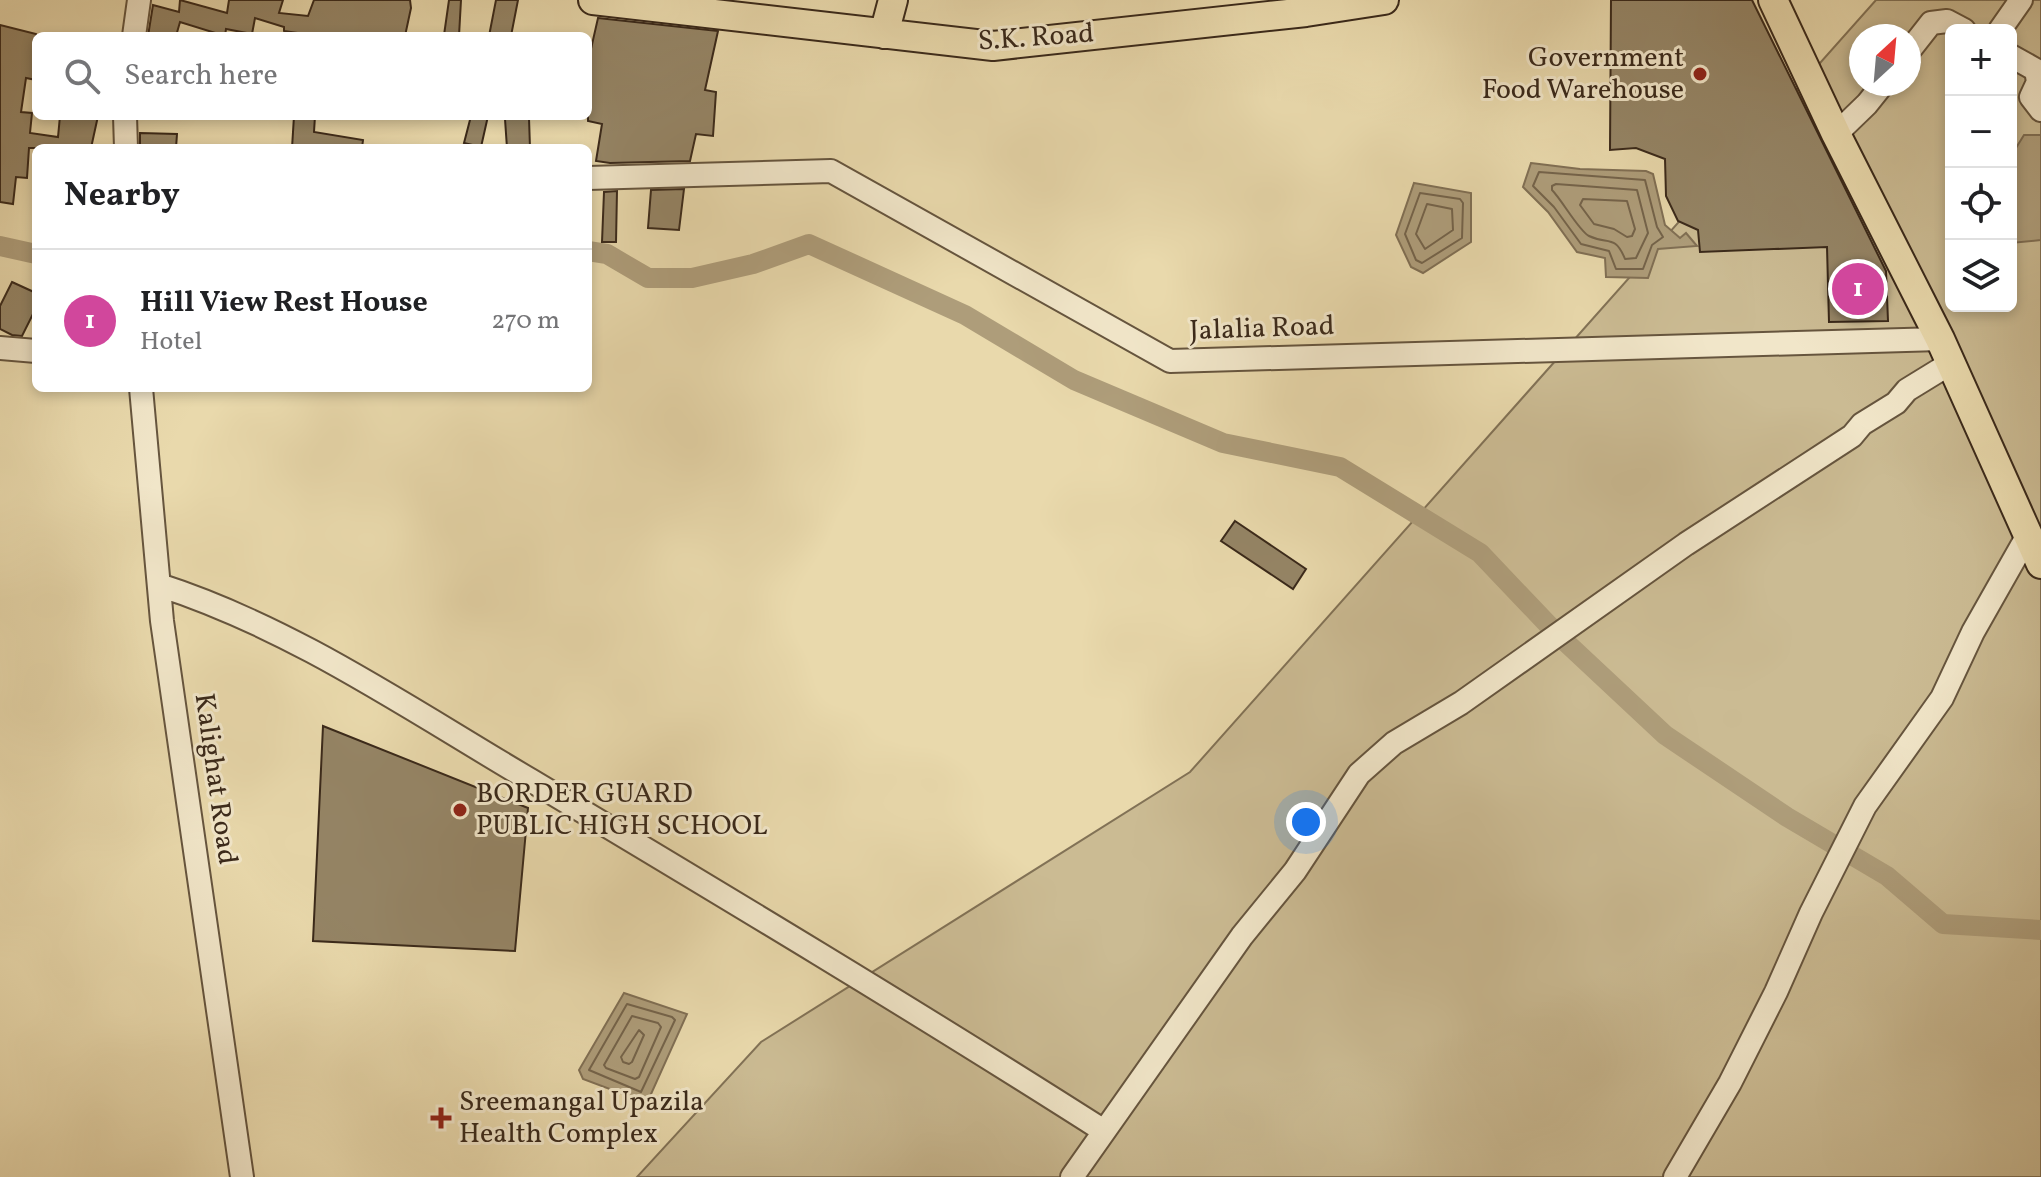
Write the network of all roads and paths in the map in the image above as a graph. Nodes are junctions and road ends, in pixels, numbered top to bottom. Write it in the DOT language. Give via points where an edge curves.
graph roads {
  1 [pos="139,0"];
  2 [pos="593,0"];
  3 [pos="893,0"];
  4 [pos="1384,0"];
  5 [pos="1773,0"];
  6 [pos="2021,0"];
  7 [pos="1953,24"];
  8 [pos="2004,24"];
  9 [pos="135,32"];
  10 [pos="884,34"];
  11 [pos="1921,36"];
  12 [pos="2017,59"];
  13 [pos="1873,96"];
  14 [pos="2041,110"];
  15 [pos="125,120"];
  16 [pos="1836,134"];
  17 [pos="126,144"];
  18 [pos="592,178"];
  19 [pos="0,348"];
  20 [pos="32,351"];
  21 [pos="1945,351"];
  22 [pos="141,392"];
  23 [pos="2028,535"];
  24 [pos="2041,564"];
  25 [pos="159,585"];
  26 [pos="1104,1131"];
  27 [pos="242,1177"];
  28 [pos="1072,1177"];
  29 [pos="1675,1177"];
  1 -- 9 [label="street"];
  2 -- 10 [label="main road, S.K. Road"];
  3 -- 10 [label="main road"];
  4 -- 10 [label="main road, S.K. Road" via="993,46"];
  5 -- 16 [label="main road"];
  6 -- 8 [label="street"];
  7 -- 11 [label="street" via="1931,23"];
  12 -- 14 [label="street" via="2036,70 2038,82 2031,97"];
  13 -- 16 [label="street"];
  15 -- 17 [label="street"];
  16 -- 21 [label="main road"];
  18 -- 21 [label="street, Jalalia Road" via="831,171 1170,361"];
  19 -- 20 [label="street"];
  21 -- 23 [label="main road"];
  21 -- 26 [label="street" via="1896,403 1852,436 1686,544 1461,703 1394,743 1359,774 1295,871 1242,936"];
  22 -- 25 [label="street, Kalighat Road"];
  23 -- 24 [label="main road"];
  23 -- 29 [label="street" via="1942,698 1860,815 1730,1083"];
  25 -- 26 [label="street" via="207,600 295,641"];
  25 -- 27 [label="street, Kalighat Road"];
  26 -- 28 [label="street"];
}
